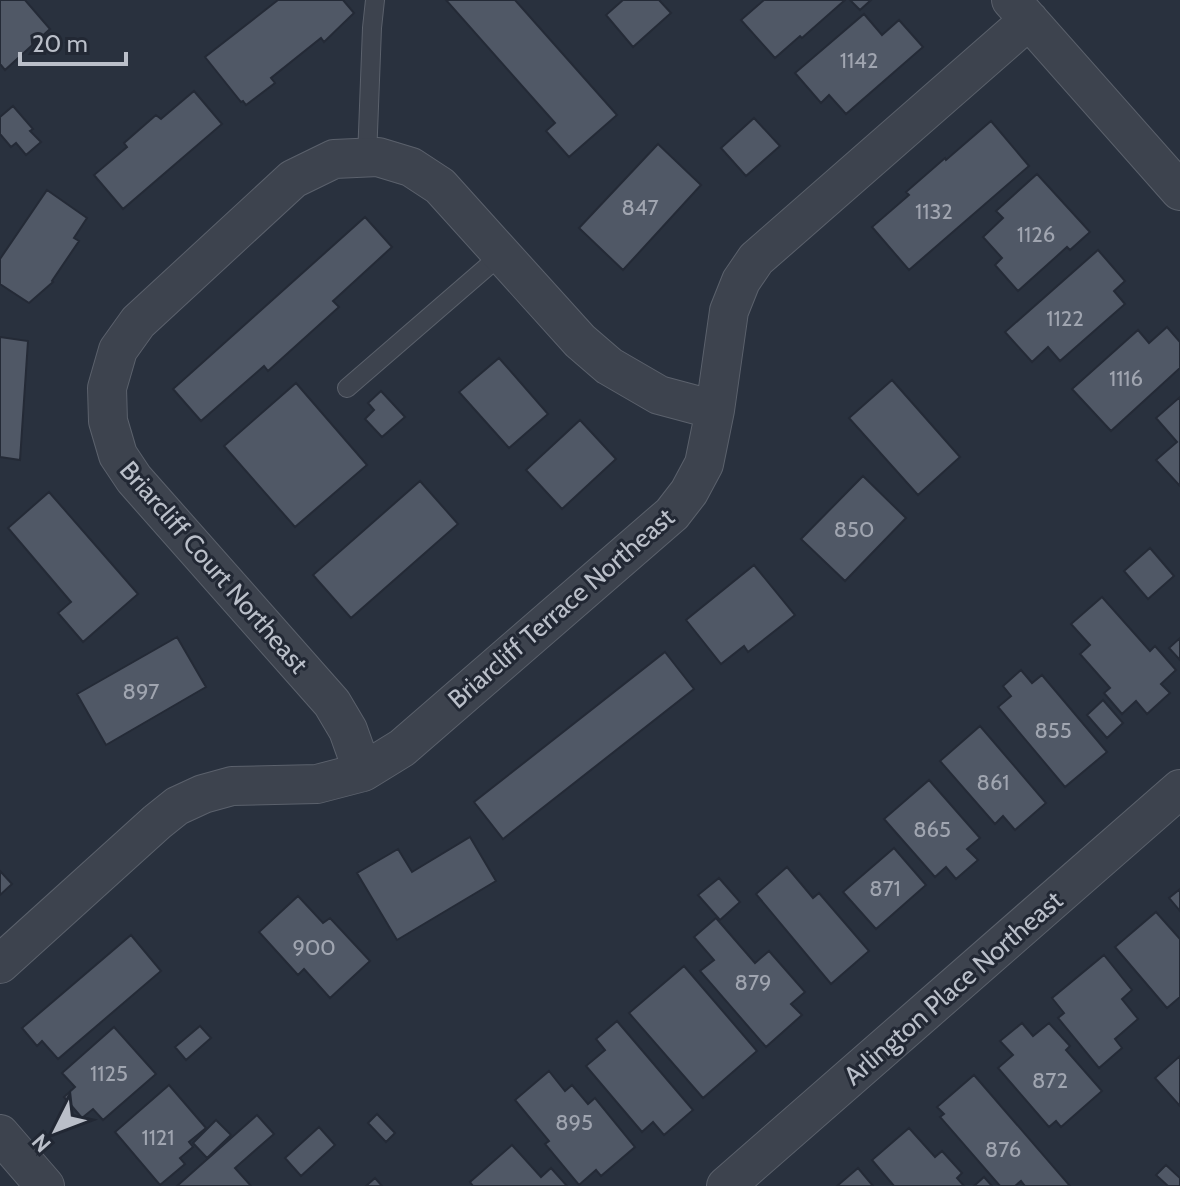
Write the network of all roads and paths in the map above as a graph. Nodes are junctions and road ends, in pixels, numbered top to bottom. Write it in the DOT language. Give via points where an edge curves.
graph roads {
  1 [pos="375,0"];
  2 [pos="1020,10"];
  3 [pos="367,158"];
  4 [pos="1180,191"];
  5 [pos="502,254"];
  6 [pos="347,388"];
  7 [pos="715,410"];
  8 [pos="363,772"];
  9 [pos="1180,789"];
  10 [pos="0,964"];
  11 [pos="0,1134"];
  12 [pos="45,1186"];
  13 [pos="726,1186"];
  1 -- 3 [label="lane"];
  2 -- 4 [label="street"];
  2 -- 7 [label="street, Briarcliff Terrace Northeast" via="756,259 729,311"];
  3 -- 5 [label="street, Briarcliff Court Northeast" via="411,167 440,186"];
  3 -- 8 [label="street, Briarcliff Court Northeast" via="334,159 293,179 138,322 118,350 107,388 108,421 118,455 332,703"];
  5 -- 6 [label="lane"];
  5 -- 7 [label="street, Briarcliff Court Northeast" via="609,366 659,395"];
  7 -- 8 [label="street, Briarcliff Terrace Northeast" via="704,464 672,514 402,748"];
  8 -- 10 [label="street, Briarcliff Terrace Northeast" via="317,784 232,786 177,806"];
  9 -- 13 [label="street, Arlington Place Northeast"];
  11 -- 12 [label="street"];
}
